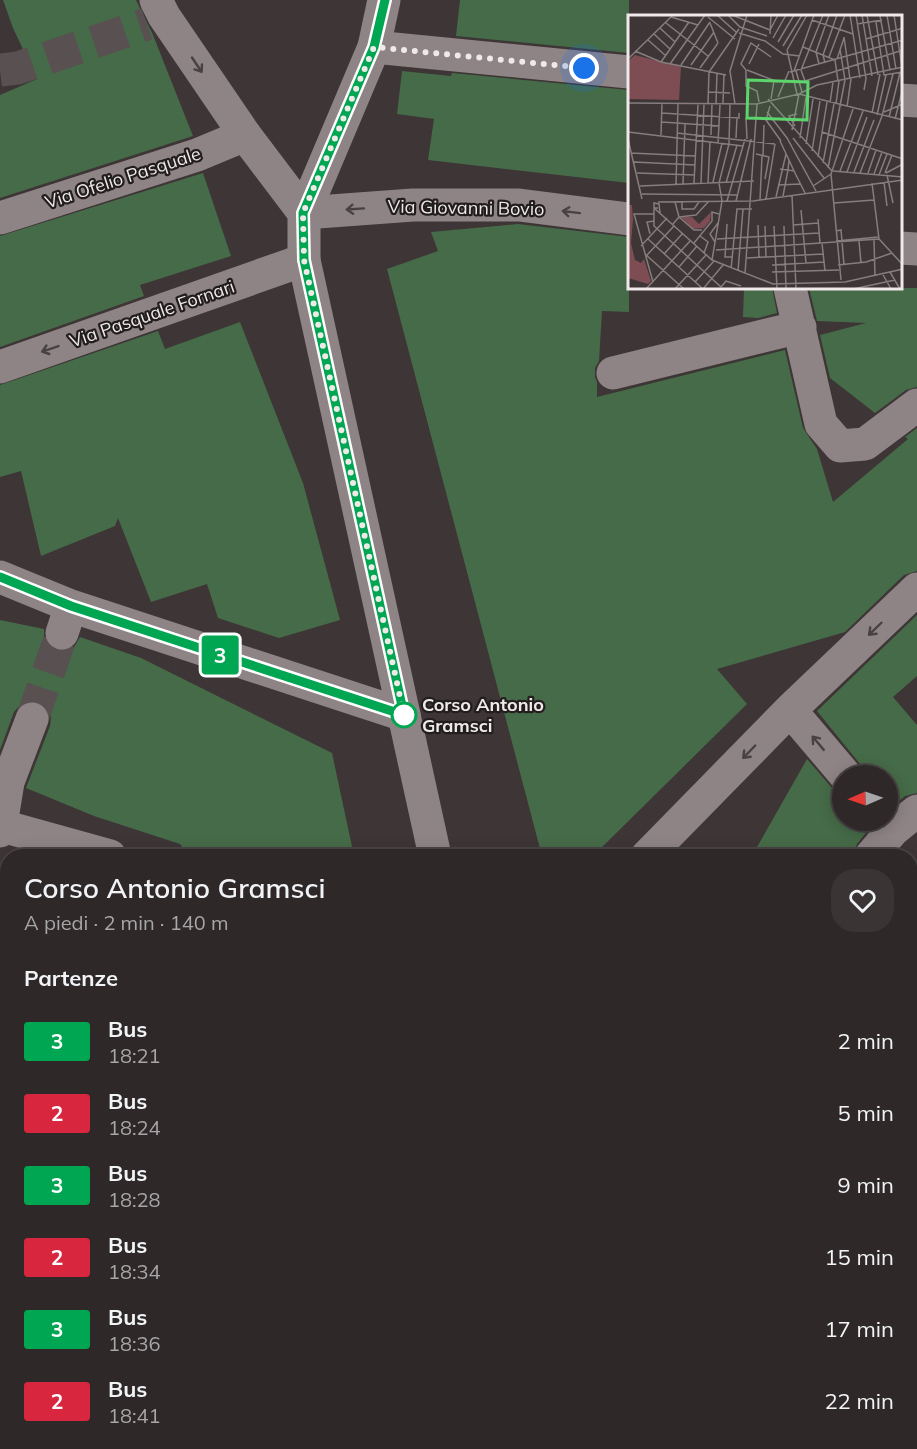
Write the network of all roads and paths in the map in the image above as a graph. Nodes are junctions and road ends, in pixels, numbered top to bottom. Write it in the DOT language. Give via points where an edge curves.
graph roads {
  1 [pos="384,0"];
  2 [pos="156,13"];
  3 [pos="374,47"];
  4 [pos="628,72"];
  5 [pos="902,100"];
  6 [pos="917,101"];
  7 [pos="245,135"];
  8 [pos="303,213"];
  9 [pos="0,218"];
  10 [pos="628,219"];
  11 [pos="902,248"];
  12 [pos="917,249"];
  13 [pos="304,260"];
  14 [pos="791,290"];
  15 [pos="800,327"];
  16 [pos="0,367"];
  17 [pos="613,373"];
  18 [pos="917,405"];
  19 [pos="0,577"];
  20 [pos="917,589"];
  21 [pos="790,710"];
  22 [pos="404,715"];
  23 [pos="32,719"];
  24 [pos="837,765"];
  25 [pos="1,828"];
  26 [pos="890,831"];
  27 [pos="83,849"];
  28 [pos="433,849"];
  29 [pos="654,849"];
  30 [pos="876,849"];
  1 -- 3 [label="street"];
  2 -- 7 [label="street, one-way"];
  3 -- 4 [label="street"];
  3 -- 8 [label="street"];
  5 -- 6 [label="street"];
  7 -- 8 [label="street"];
  7 -- 9 [label="street, Via Ofelio Pasquale" via="197,155"];
  10 -- 8 [label="street, Via Giovanni Bovio, one-way" via="519,205 413,205"];
  8 -- 13 [label="street"];
  11 -- 12 [label="street"];
  13 -- 16 [label="street, Via Pasquale Fornari, one-way"];
  13 -- 22 [label="street"];
  14 -- 15 [label="street"];
  15 -- 17 [label="street"];
  15 -- 18 [label="street" via="821,424 840,446 865,444"];
  19 -- 22 [label="street" via="66,619"];
  20 -- 21 [label="street, one-way"];
  24 -- 21 [label="street, one-way"];
  21 -- 29 [label="street, one-way"];
  22 -- 28 [label="street"];
  23 -- 25 [label="street" via="8,782"];
  25 -- 27 [label="street"];
  26 -- 30 [label="street"];
}
